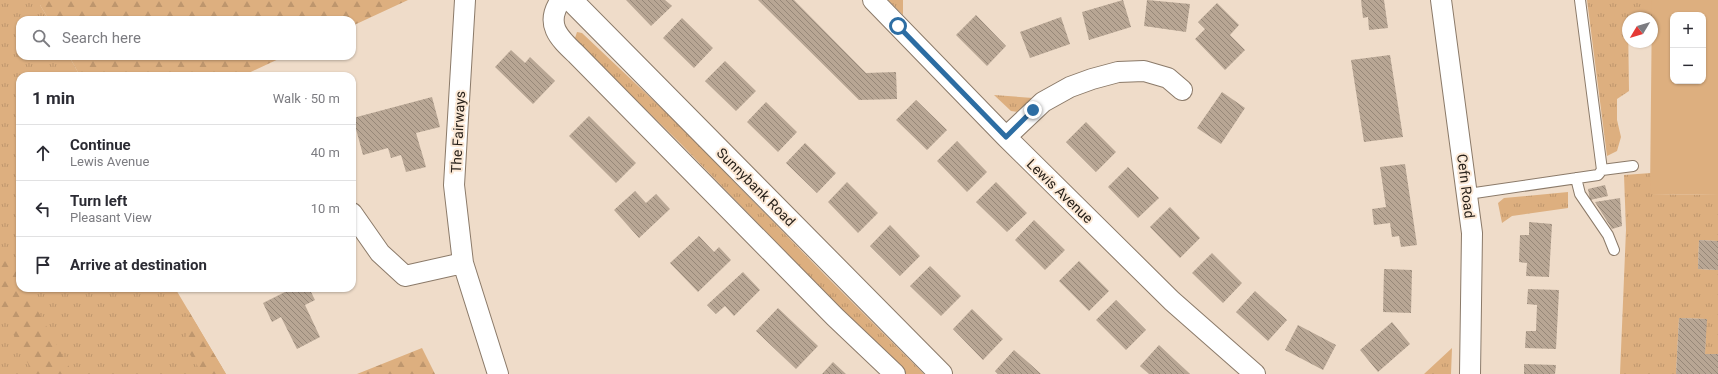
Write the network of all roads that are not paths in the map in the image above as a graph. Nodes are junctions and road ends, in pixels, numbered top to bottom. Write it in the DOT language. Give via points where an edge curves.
graph roads {
  1 [pos="465,0"];
  2 [pos="561,0"];
  3 [pos="571,0"];
  4 [pos="873,0"];
  5 [pos="1441,0"];
  6 [pos="1580,0"];
  7 [pos="1182,90"];
  8 [pos="1006,137"];
  9 [pos="1633,166"];
  10 [pos="1602,170"];
  11 [pos="1576,178"];
  12 [pos="1468,194"];
  13 [pos="356,219"];
  14 [pos="1614,250"];
  15 [pos="463,263"];
  16 [pos="498,374"];
  17 [pos="895,374"];
  18 [pos="941,374"];
  19 [pos="1255,374"];
  20 [pos="1470,374"];
  1 -- 15 [label="street, The Fairways" via="454,185"];
  2 -- 17 [label="street" via="556,7 553,23 559,38 835,317"];
  3 -- 18 [label="street, Sunnybank Road"];
  4 -- 8 [label="street, Lewis Avenue"];
  5 -- 12 [label="street, Cefn Road"];
  6 -- 10 [label="lane"];
  7 -- 8 [label="street" via="1168,78 1144,71 1118,72 1070,87 1043,102"];
  8 -- 19 [label="street, Lewis Avenue" via="1172,301"];
  9 -- 10 [label="lane"];
  10 -- 11 [label="lane" via="1598,175"];
  11 -- 12 [label="lane"];
  11 -- 14 [label="lane" via="1580,194 1608,235"];
  12 -- 20 [label="street, Cefn Road" via="1472,233"];
  13 -- 15 [label="street" via="380,253 405,276"];
  15 -- 16 [label="street, The Fairways"];
}
